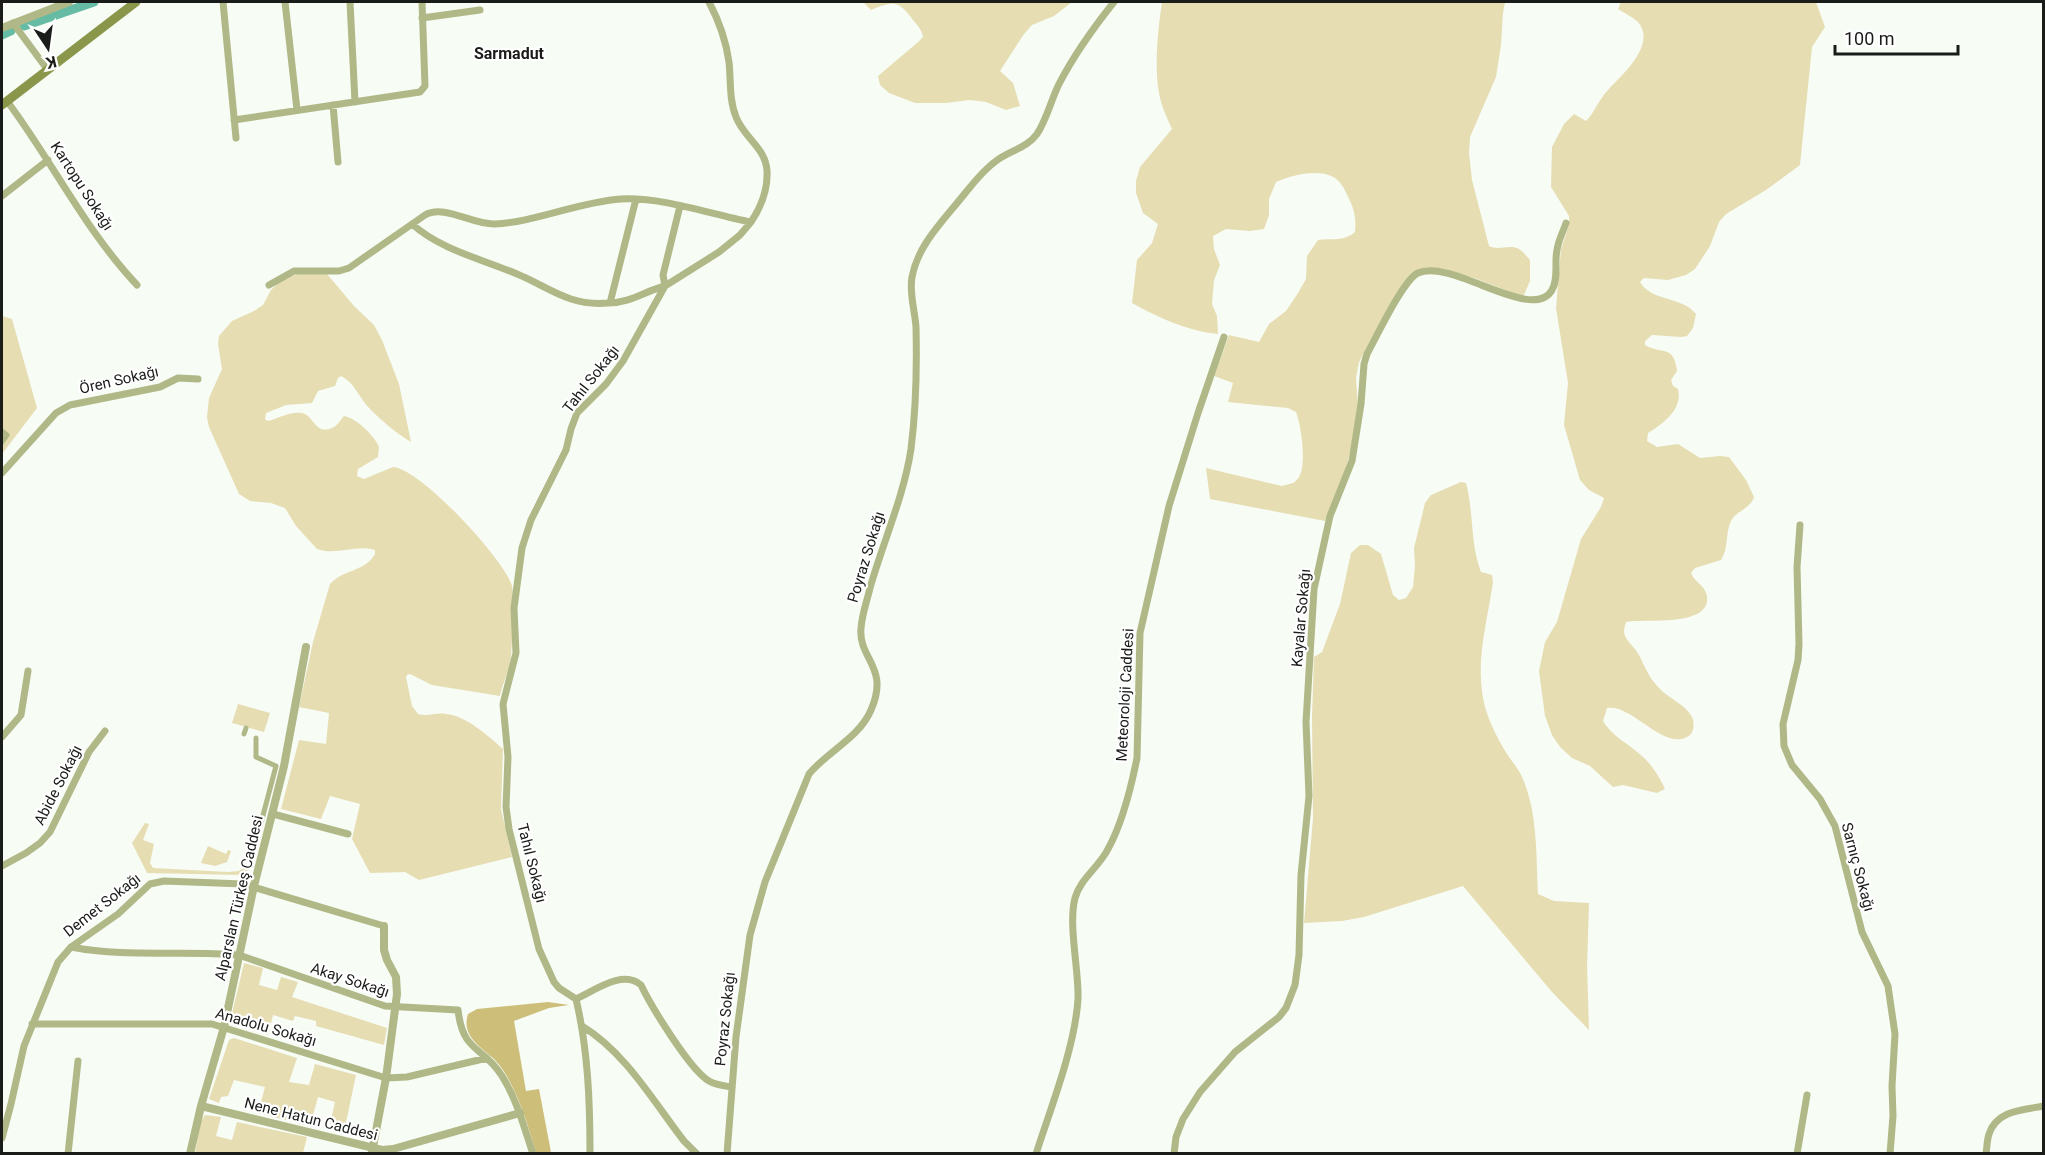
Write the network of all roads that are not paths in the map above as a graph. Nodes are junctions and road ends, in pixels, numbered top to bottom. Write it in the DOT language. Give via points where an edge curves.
graph roads {
  1 [pos="64,2"];
  2 [pos="136,2"];
  3 [pos="223,2"];
  4 [pos="285,2"];
  5 [pos="350,2"];
  6 [pos="422,2"];
  7 [pos="709,2"];
  8 [pos="1114,2"];
  9 [pos="480,10"];
  10 [pos="422,18"];
  11 [pos="13,23"];
  12 [pos="2,28"];
  13 [pos="47,69"];
  14 [pos="355,102"];
  15 [pos="4,103"];
  16 [pos="333,105"];
  17 [pos="297,110"];
  18 [pos="234,120"];
  19 [pos="236,138"];
  20 [pos="48,160"];
  21 [pos="338,162"];
  22 [pos="2,196"];
  23 [pos="636,199"];
  24 [pos="680,206"];
  25 [pos="751,222"];
  26 [pos="1566,223"];
  27 [pos="412,224"];
  28 [pos="137,285"];
  29 [pos="269,285"];
  30 [pos="665,286"];
  31 [pos="610,303"];
  32 [pos="1224,337"];
  33 [pos="198,379"];
  34 [pos="2,431"];
  35 [pos="2,442"];
  36 [pos="2,472"];
  37 [pos="1800,525"];
  38 [pos="306,647"];
  39 [pos="28,671"];
  40 [pos="105,731"];
  41 [pos="2,737"];
  42 [pos="256,738"];
  43 [pos="273,814"];
  44 [pos="261,823"];
  45 [pos="348,834"];
  46 [pos="2,867"];
  47 [pos="254,886"];
  48 [pos="384,926"];
  49 [pos="71,947"];
  50 [pos="239,955"];
  51 [pos="576,999"];
  52 [pos="395,1008"];
  53 [pos="32,1024"];
  54 [pos="582,1026"];
  55 [pos="224,1027"];
  56 [pos="487,1058"];
  57 [pos="78,1061"];
  58 [pos="386,1078"];
  59 [pos="732,1087"];
  60 [pos="1807,1095"];
  61 [pos="201,1106"];
  62 [pos="2043,1106"];
  63 [pos="519,1113"];
  64 [pos="2,1138"];
  65 [pos="372,1151"];
  66 [pos="68,1154"];
  67 [pos="190,1154"];
  68 [pos="532,1154"];
  69 [pos="591,1154"];
  70 [pos="697,1154"];
  71 [pos="726,1154"];
  72 [pos="1036,1154"];
  73 [pos="1174,1154"];
  74 [pos="1797,1154"];
  75 [pos="1890,1154"];
  76 [pos="1986,1154"];
  1 -- 11 [label="street"];
  2 -- 13 [label="main road"];
  3 -- 18 [label="street"];
  4 -- 17 [label="street"];
  5 -- 14 [label="street"];
  6 -- 10 [label="street"];
  7 -- 25 [label="street, Tahıl Sokağı" via="726,44 734,113 744,134 765,159 765,194"];
  8 -- 59 [label="street, Poyraz Sokağı" via="1065,72 1035,136 993,163 976,181 929,237 917,262 911,285 916,327 911,449 861,626 862,641 878,686 871,712 856,732 809,774 765,882 746,954"];
  9 -- 10 [label="street"];
  10 -- 14 [label="street" via="424,89"];
  11 -- 12 [label="street"];
  11 -- 13 [label="street"];
  13 -- 15 [label="main road"];
  14 -- 16 [label="street"];
  15 -- 20 [label="street, Kartopu Sokağı"];
  16 -- 17 [label="street"];
  16 -- 21 [label="street"];
  17 -- 18 [label="street"];
  18 -- 19 [label="street"];
  20 -- 22 [label="street"];
  20 -- 28 [label="street, Kartopu Sokağı" via="109,254"];
  23 -- 24 [label="street"];
  23 -- 27 [label="street" via="589,204 495,224 435,211"];
  23 -- 31 [label="street"];
  24 -- 25 [label="street"];
  24 -- 30 [label="street" via="665,264"];
  25 -- 30 [label="street, Tahıl Sokağı" via="719,252"];
  26 -- 73 [label="street, Kayalar Sokağı" via="1557,250 1554,284 1542,300 1526,301 1455,274 1419,272 1407,284 1367,354 1353,461 1330,516 1314,589 1306,722 1309,796 1295,985 1280,1017 1235,1052 1200,1092 1183,1119"];
  27 -- 29 [label="street" via="349,267 339,271 294,271"];
  27 -- 31 [label="street" via="442,243 566,297"];
  30 -- 31 [label="street" via="631,300"];
  30 -- 51 [label="street, Tahıl Sokağı" via="623,361 577,413 566,450 531,520 519,565 514,608 516,653 503,704 508,757 507,816 539,949 554,982"];
  32 -- 72 [label="street, Meteoroloji Caddesi" via="1169,506 1140,633 1134,772 1108,850 1075,898 1077,1012"];
  33 -- 36 [label="street, Ören Sokağı" via="178,378 160,387 70,405 56,413"];
  34 -- 35 [label="street" via="7,435"];
  37 -- 75 [label="street, Sarnıç Sokağı" via="1798,652 1783,724 1784,746 1792,765 1820,799 1835,826 1862,933 1888,986 1895,1034"];
  38 -- 43 [label="street, Alparslan Türkeş Caddesi"];
  39 -- 41 [label="street" via="21,715"];
  40 -- 46 [label="street, Abide Sokağı" via="89,752 50,832"];
  42 -- 44 [label="street" via="256,757 276,766"];
  43 -- 45 [label="street"];
  43 -- 47 [label="street, Alparslan Türkeş Caddesi"];
  47 -- 48 [label="street, Demet Sokağı"];
  47 -- 49 [label="street, Demet Sokağı" via="156,881"];
  47 -- 50 [label="street, Alparslan Türkeş Caddesi"];
  48 -- 52 [label="street" via="385,955 396,977"];
  49 -- 50 [label="street, Akay Sokağı" via="123,954"];
  49 -- 53 [label="street, Demet Sokağı" via="58,962"];
  50 -- 52 [label="street, Akay Sokağı"];
  50 -- 55 [label="street, Alparslan Türkeş Caddesi"];
  51 -- 54 [label="street"];
  51 -- 59 [label="street" via="619,980 632,979 641,985 657,1015 702,1076"];
  52 -- 56 [label="street, Akay Sokağı" via="458,1010 466,1040"];
  52 -- 58 [label="street"];
  53 -- 55 [label="street, Anadolu Sokağı" via="201,1023"];
  53 -- 64 [label="street, Demet Sokağı"];
  54 -- 69 [label="street"];
  54 -- 70 [label="street" via="598,1035 619,1056"];
  55 -- 58 [label="street, Anadolu Sokağı"];
  55 -- 61 [label="street, Alparslan Türkeş Caddesi"];
  56 -- 58 [label="street, Anadolu Sokağı" via="407,1077"];
  56 -- 63 [label="street, Akay Sokağı" via="501,1075"];
  57 -- 66 [label="street"];
  58 -- 65 [label="street"];
  59 -- 71 [label="street, Poyraz Sokağı"];
  60 -- 74 [label="street"];
  61 -- 65 [label="street, Nene Hatun Caddesi" via="324,1135"];
  61 -- 67 [label="street, Alparslan Türkeş Caddesi"];
  62 -- 76 [label="street" via="2015,1111 1997,1120 1989,1134"];
  63 -- 65 [label="street, Nene Hatun Caddesi" via="393,1149"];
  63 -- 68 [label="street, Akay Sokağı"];
}
